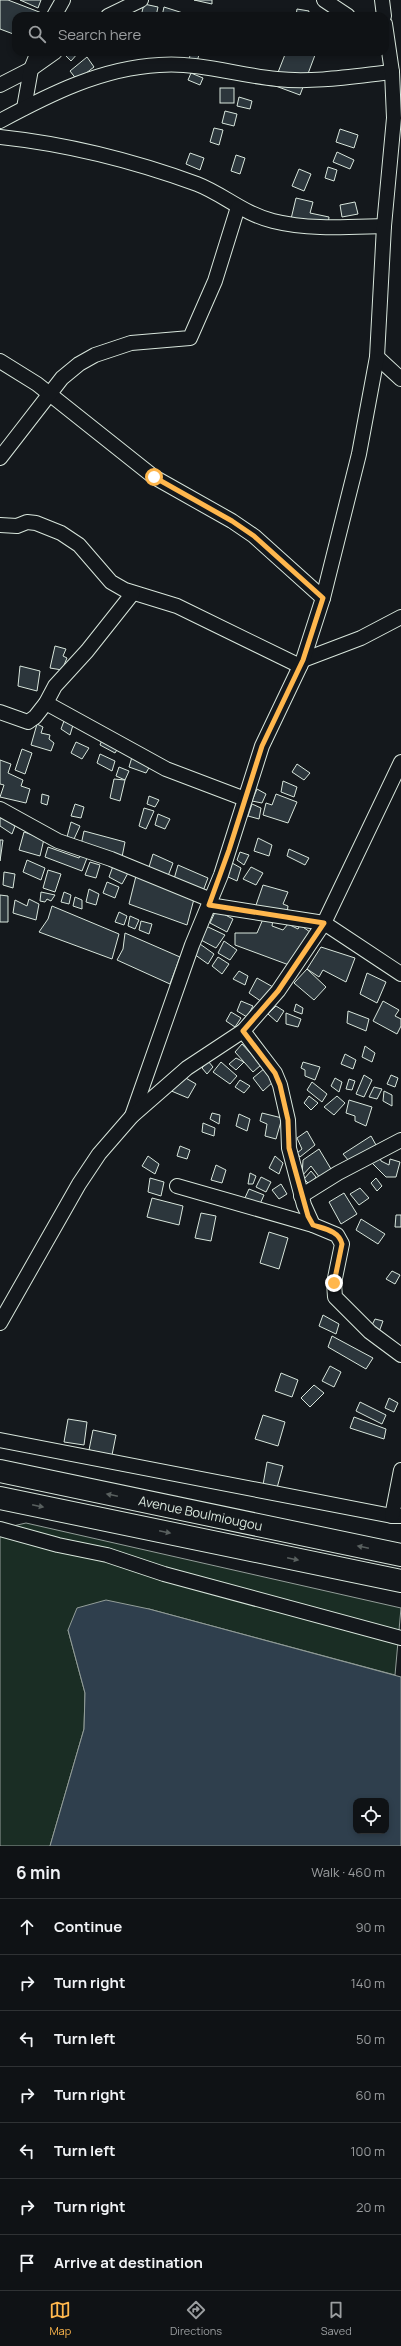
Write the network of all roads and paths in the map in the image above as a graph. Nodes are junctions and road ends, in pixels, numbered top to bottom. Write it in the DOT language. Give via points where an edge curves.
graph roads {
  1 [pos="63,0"];
  2 [pos="141,0"];
  3 [pos="324,0"];
  4 [pos="382,0"];
  5 [pos="56,12"];
  6 [pos="116,12"];
  7 [pos="342,12"];
  8 [pos="384,12"];
  9 [pos="36,56"];
  10 [pos="49,56"];
  11 [pos="389,56"];
  12 [pos="31,69"];
  13 [pos="392,72"];
  14 [pos="0,84"];
  15 [pos="24,108"];
  16 [pos="0,121"];
  17 [pos="0,138"];
  18 [pos="238,207"];
  19 [pos="384,226"];
  20 [pos="377,357"];
  21 [pos="0,361"];
  22 [pos="401,379"];
  23 [pos="50,394"];
  24 [pos="0,458"];
  25 [pos="0,524"];
  26 [pos="133,593"];
  27 [pos="323,598"];
  28 [pos="401,617"];
  29 [pos="302,663"];
  30 [pos="46,703"];
  31 [pos="0,712"];
  32 [pos="401,762"];
  33 [pos="245,799"];
  34 [pos="0,809"];
  35 [pos="210,902"];
  36 [pos="324,923"];
  37 [pos="401,974"];
  38 [pos="243,1031"];
  39 [pos="132,1116"];
  40 [pos="401,1140"];
  41 [pos="177,1186"];
  42 [pos="301,1196"];
  43 [pos="313,1225"];
  44 [pos="0,1323"];
  45 [pos="401,1355"];
  46 [pos="0,1440"];
  47 [pos="401,1470"];
  48 [pos="0,1471"];
  49 [pos="0,1498"];
  50 [pos="397,1516"];
  51 [pos="0,1529"];
  52 [pos="401,1555"];
  53 [pos="401,1581"];
  54 [pos="401,1638"];
  1 -- 5 [label="street"];
  2 -- 6 [label="street"];
  3 -- 7 [label="street"];
  4 -- 8 [label="street"];
  9 -- 12 [label="street"];
  10 -- 12 [label="street"];
  11 -- 13 [label="street"];
  12 -- 14 [label="street"];
  12 -- 15 [label="street"];
  13 -- 15 [label="street" via="277,79 196,65 159,65 119,71 86,80"];
  13 -- 19 [label="street" via="394,118"];
  15 -- 16 [label="street"];
  17 -- 18 [label="street" via="44,143 133,164 210,190"];
  18 -- 19 [label="street" via="272,221 294,225"];
  18 -- 23 [label="street" via="215,281 190,338 131,343 95,356 62,378"];
  19 -- 20 [label="street"];
  20 -- 22 [label="street"];
  20 -- 27 [label="street" via="359,454"];
  21 -- 23 [label="street"];
  23 -- 24 [label="street"];
  23 -- 27 [label="street" via="154,477 254,536"];
  25 -- 26 [label="street" via="17,526 31,522 61,533 79,545 111,582"];
  26 -- 29 [label="street" via="177,606"];
  26 -- 30 [label="street" via="87,651 55,686"];
  27 -- 29 [label="street"];
  28 -- 29 [label="street" via="361,638"];
  29 -- 33 [label="street" via="262,746"];
  30 -- 31 [label="street" via="28,722"];
  30 -- 33 [label="street" via="166,769"];
  32 -- 36 [label="street"];
  33 -- 35 [label="street"];
  34 -- 35 [label="street" via="58,841 111,858"];
  35 -- 36 [label="street"];
  35 -- 39 [label="street" via="192,945"];
  36 -- 37 [label="street"];
  36 -- 38 [label="street" via="278,991"];
  38 -- 39 [label="street" via="187,1068"];
  38 -- 42 [label="street" via="275,1073 280,1085 288,1120 289,1148"];
  39 -- 44 [label="street" via="98,1154"];
  40 -- 42 [label="street"];
  41 -- 43 [label="street"];
  42 -- 43 [label="street"];
  43 -- 45 [label="street" via="331,1231 341,1239 334,1283 335,1297 370,1332"];
  46 -- 50 [label="street"];
  47 -- 50 [label="street"];
  52 -- 48 [label="highway, Avenue Boulmiougou, one-way"];
  49 -- 53 [label="highway, Avenue Boulmiougou, one-way"];
  51 -- 54 [label="street" via="107,1555 164,1574"];
}
